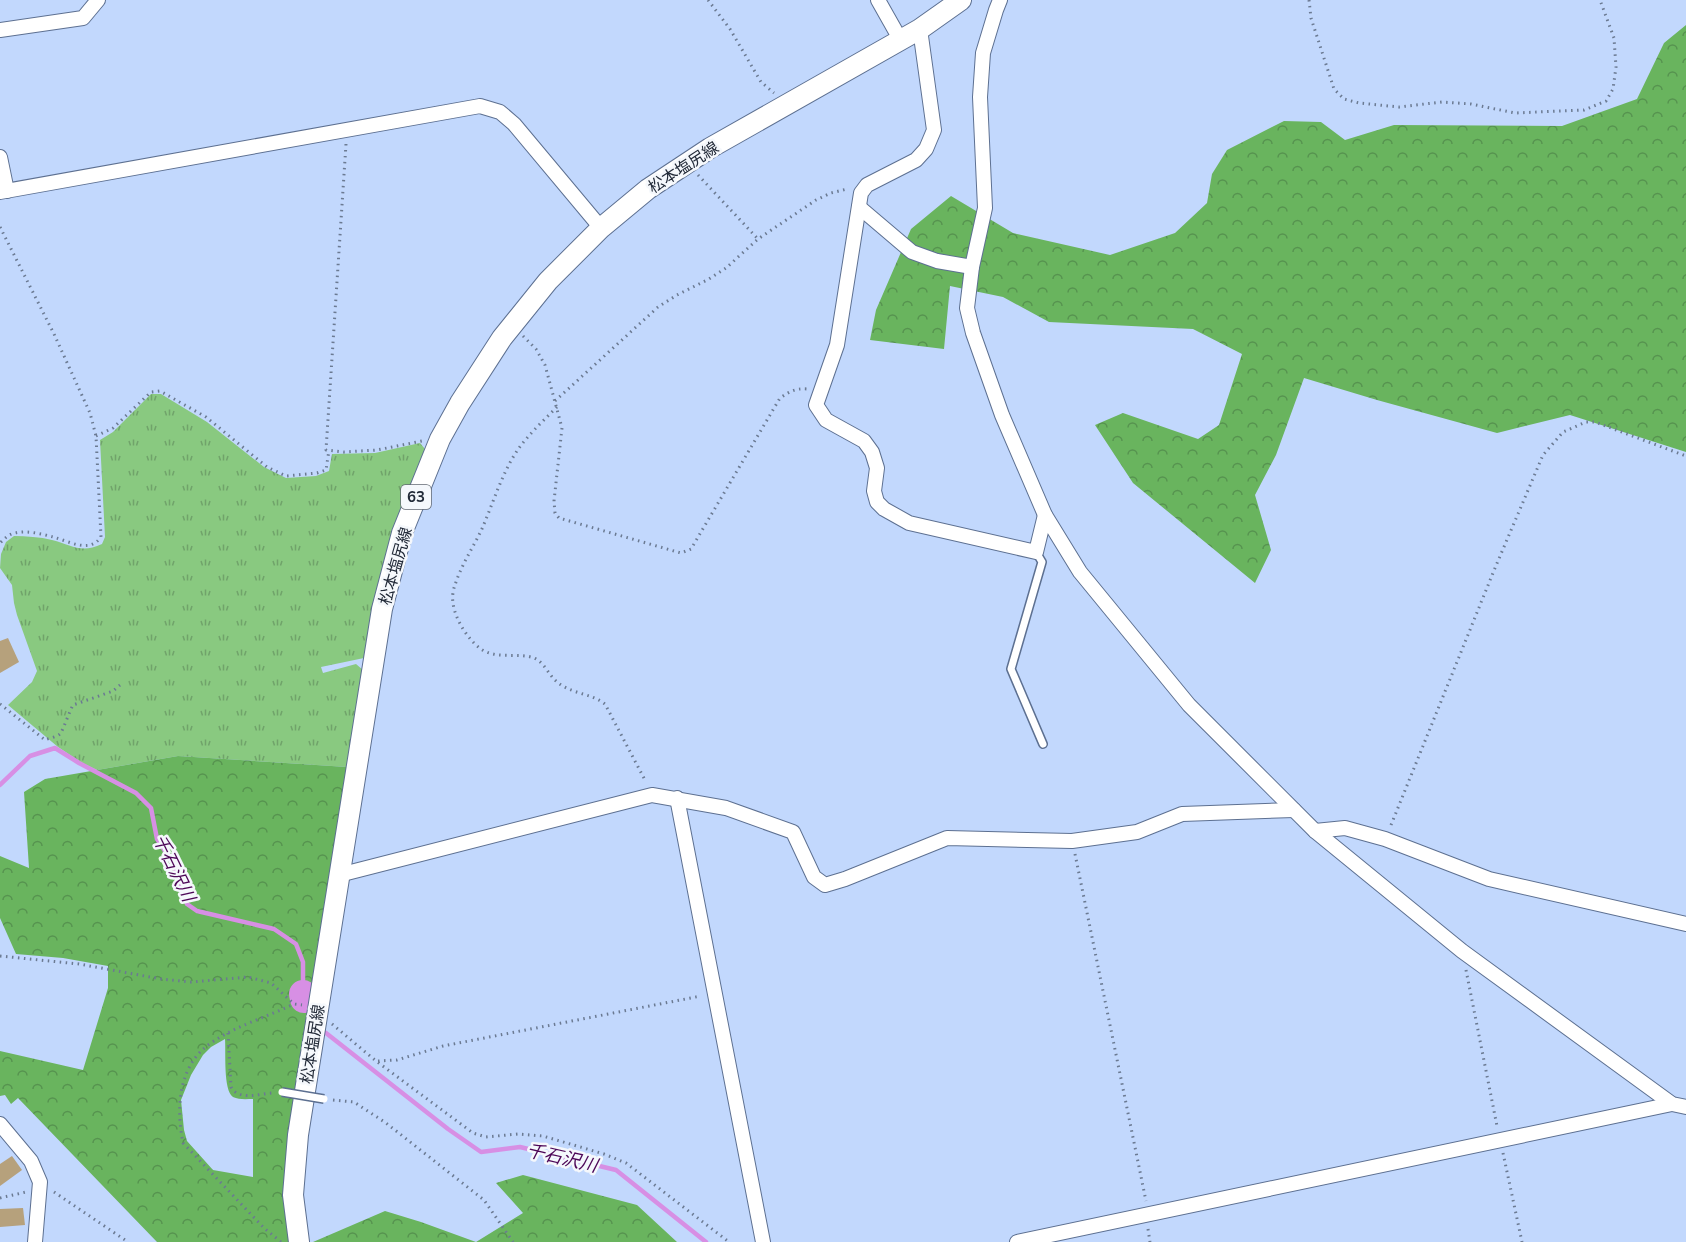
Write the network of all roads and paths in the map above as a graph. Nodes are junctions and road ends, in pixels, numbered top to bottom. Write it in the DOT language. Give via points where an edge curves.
graph roads {
  1 [pos="98,0"];
  2 [pos="708,0"];
  3 [pos="878,0"];
  4 [pos="962,0"];
  5 [pos="1000,0"];
  6 [pos="1309,0"];
  7 [pos="1600,0"];
  8 [pos="920,29"];
  9 [pos="0,30"];
  10 [pos="900,39"];
  11 [pos="788,104"];
  12 [pos="347,130"];
  13 [pos="0,157"];
  14 [pos="687,164"];
  15 [pos="4,191"];
  16 [pos="861,193"];
  17 [pos="859,207"];
  18 [pos="0,227"];
  19 [pos="601,228"];
  20 [pos="758,239"];
  21 [pos="972,267"];
  22 [pos="513,325"];
  23 [pos="820,391"];
  24 [pos="555,400"];
  25 [pos="557,407"];
  26 [pos="96,436"];
  27 [pos="440,439"];
  28 [pos="329,450"];
  29 [pos="1686,456"];
  30 [pos="1045,515"];
  31 [pos="0,543"];
  32 [pos="1036,552"];
  33 [pos="120,685"];
  34 [pos="0,704"];
  35 [pos="1043,744"];
  36 [pos="652,795"];
  37 [pos="677,798"];
  38 [pos="1294,810"];
  39 [pos="1314,831"];
  40 [pos="1385,839"];
  41 [pos="1072,841"];
  42 [pos="339,875"];
  43 [pos="1686,924"];
  44 [pos="1462,951"];
  45 [pos="0,956"];
  46 [pos="715,994"];
  47 [pos="294,1004"];
  48 [pos="318,1008"];
  49 [pos="228,1033"];
  50 [pos="376,1061"];
  51 [pos="282,1092"];
  52 [pos="324,1099"];
  53 [pos="1679,1106"];
  54 [pos="0,1124"];
  55 [pos="1501,1141"];
  56 [pos="40,1186"];
  57 [pos="0,1198"];
  58 [pos="1149,1215"];
  59 [pos="35,1242"];
  60 [pos="128,1242"];
  61 [pos="281,1242"];
  62 [pos="299,1242"];
  63 [pos="513,1242"];
  64 [pos="729,1242"];
  65 [pos="763,1242"];
  66 [pos="1017,1242"];
  67 [pos="1522,1242"];
  1 -- 9 [label="street" via="83,18"];
  2 -- 11 [label="path" via="761,82"];
  3 -- 10 [label="street"];
  4 -- 8 [label="main road, 松本塩尻線 / 63"];
  5 -- 21 [label="street" via="983,53 980,97 985,208"];
  6 -- 7 [label="path" via="1334,89 1344,99 1399,107 1442,102 1515,113 1584,110 1606,101 1613,89 1614,38"];
  8 -- 10 [label="main road, 松本塩尻線 / 63"];
  8 -- 16 [label="street" via="934,130 916,160 867,185"];
  10 -- 11 [label="main road, 松本塩尻線 / 63"];
  11 -- 14 [label="main road, 松本塩尻線 / 63"];
  12 -- 15 [label="street"];
  12 -- 19 [label="street" via="480,105 500,112"];
  12 -- 28 [label="path"];
  13 -- 15 [label="street"];
  14 -- 19 [label="main road, 松本塩尻線 / 63" via="648,189"];
  14 -- 20 [label="path"];
  16 -- 17 [label="street"];
  16 -- 20 [label="path" via="848,189 831,193"];
  17 -- 21 [label="street" via="912,252"];
  17 -- 23 [label="street" via="837,345"];
  18 -- 26 [label="path" via="54,334 90,413"];
  19 -- 22 [label="main road, 松本塩尻線 / 63" via="548,281"];
  20 -- 24 [label="path" via="726,268 658,307"];
  21 -- 30 [label="street" via="967,308 973,333 1002,415"];
  22 -- 24 [label="path" via="536,349"];
  22 -- 27 [label="main road, 松本塩尻線 / 63" via="460,402"];
  23 -- 25 [label="path" via="800,388 780,398 691,549 681,553 559,518 554,501 562,428"];
  23 -- 32 [label="street" via="816,405 826,420 864,441 872,452 877,468 874,491 884,509 909,523"];
  24 -- 25 [label="path"];
  25 -- 36 [label="path" via="518,449 459,573 453,603 458,619 481,650 500,656 530,656 539,660 556,682 597,697 605,704"];
  26 -- 28 [label="path" via="113,428 151,392 160,391 206,417 267,467 286,476 326,470"];
  26 -- 31 [label="path" via="101,537 97,543 72,544 41,534 17,532"];
  27 -- 28 [label="path" via="377,450"];
  27 -- 42 [label="main road, 松本塩尻線 / 63" via="402,533 382,609"];
  29 -- 40 [label="path" via="1595,422 1563,432 1543,455"];
  30 -- 32 [label="street"];
  30 -- 38 [label="street" via="1080,572 1189,705"];
  32 -- 35 [label="lane" via="1042,562 1011,669"];
  33 -- 34 [label="path" via="73,705 60,735 45,740"];
  36 -- 37 [label="street"];
  36 -- 42 [label="street"];
  37 -- 41 [label="street" via="726,808 793,832 814,877 825,885 947,838"];
  37 -- 46 [label="street"];
  38 -- 39 [label="street"];
  38 -- 41 [label="street" via="1182,814 1137,832"];
  39 -- 40 [label="street" via="1345,828"];
  39 -- 44 [label="street"];
  40 -- 43 [label="street" via="1489,879"];
  41 -- 58 [label="path"];
  42 -- 48 [label="main road, 松本塩尻線 / 63"];
  44 -- 53 [label="street"];
  44 -- 55 [label="path"];
  45 -- 47 [label="path" via="191,982 248,977 271,983"];
  46 -- 50 [label="path" via="443,1046 397,1060"];
  46 -- 65 [label="street"];
  47 -- 48 [label="path"];
  47 -- 49 [label="path"];
  48 -- 50 [label="path"];
  48 -- 62 [label="main road, 松本塩尻線 / 63" via="293,1195"];
  49 -- 51 [label="path" via="234,1094"];
  49 -- 61 [label="path" via="200,1051 188,1071 179,1101 183,1143"];
  50 -- 64 [label="path" via="472,1133 486,1137 543,1136 626,1163"];
  51 -- 52 [label="lane, bridge"];
  52 -- 63 [label="path" via="354,1102 386,1123 484,1200"];
  53 -- 55 [label="street"];
  54 -- 56 [label="street" via="31,1161"];
  55 -- 58 [label="street"];
  55 -- 67 [label="path"];
  56 -- 57 [label="path"];
  56 -- 59 [label="street"];
  56 -- 60 [label="path"];
  58 -- 66 [label="street"];
}
